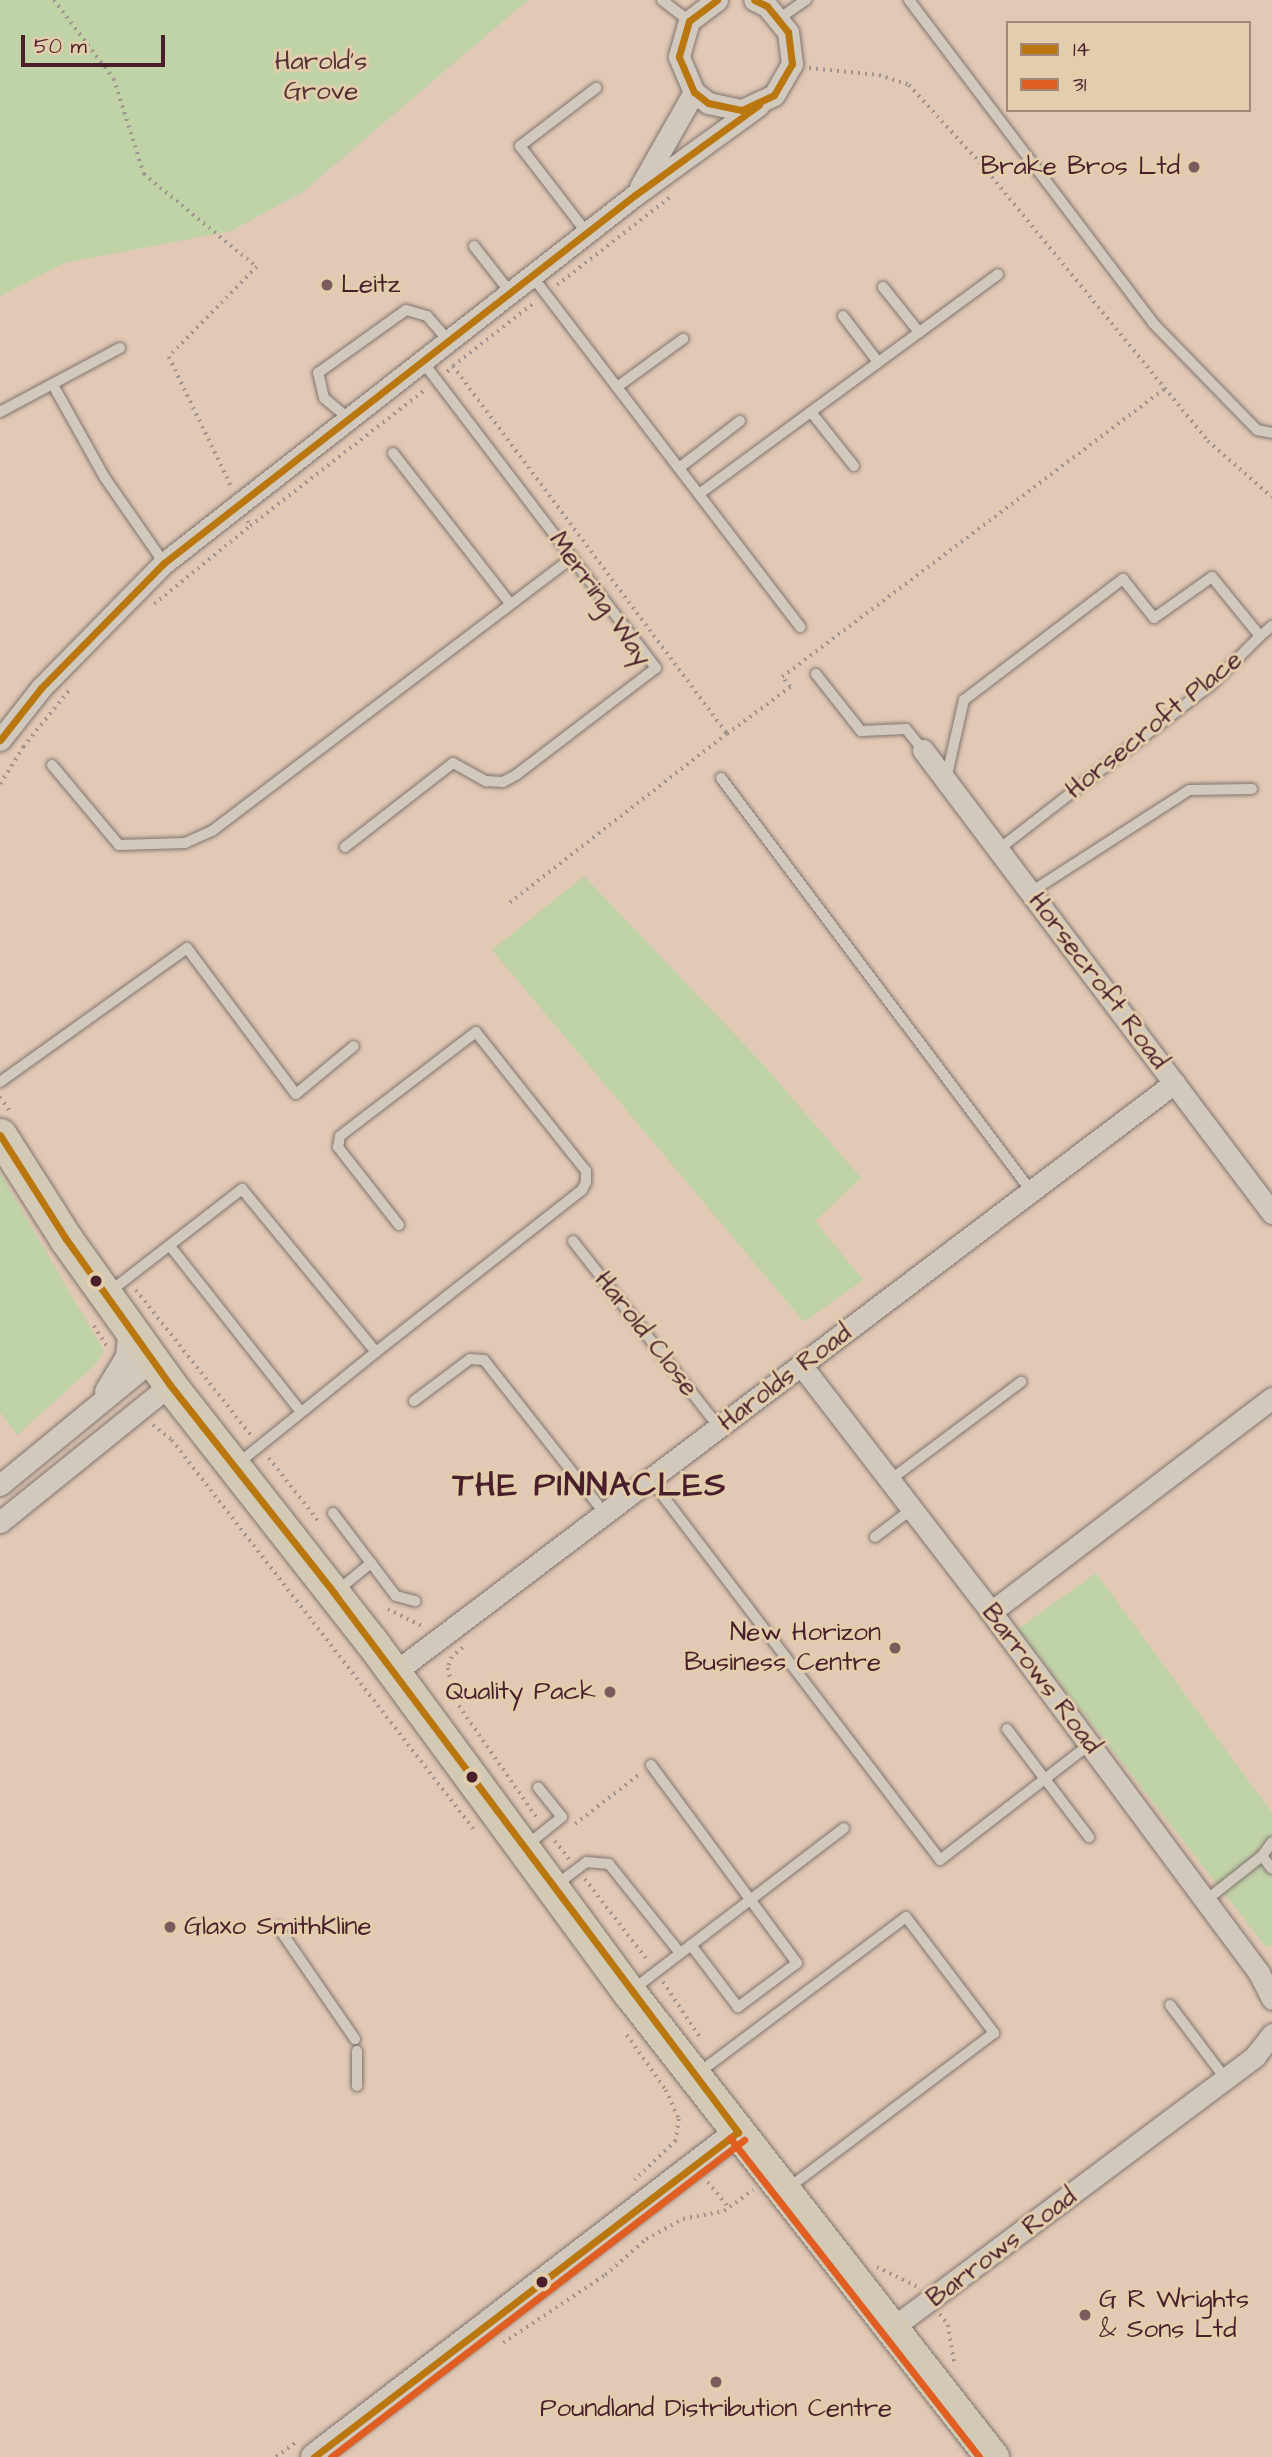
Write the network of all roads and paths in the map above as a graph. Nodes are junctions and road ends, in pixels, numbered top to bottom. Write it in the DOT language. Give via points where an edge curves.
graph roads {
  1 [pos="54,0"];
  2 [pos="662,0"];
  3 [pos="717,0"];
  4 [pos="754,0"];
  5 [pos="806,0"];
  6 [pos="909,0"];
  7 [pos="780,18"];
  8 [pos="689,21"];
  9 [pos="801,70"];
  10 [pos="596,88"];
  11 [pos="694,92"];
  12 [pos="758,105"];
  13 [pos="678,191"];
  14 [pos="635,195"];
  15 [pos="587,233"];
  16 [pos="474,246"];
  17 [pos="257,267"];
  18 [pos="998,274"];
  19 [pos="532,275"];
  20 [pos="883,287"];
  21 [pos="510,292"];
  22 [pos="546,294"];
  23 [pos="843,316"];
  24 [pos="919,332"];
  25 [pos="683,339"];
  26 [pos="448,340"];
  27 [pos="120,348"];
  28 [pos="422,361"];
  29 [pos="878,362"];
  30 [pos="453,366"];
  31 [pos="53,385"];
  32 [pos="617,387"];
  33 [pos="1165,388"];
  34 [pos="0,412"];
  35 [pos="811,412"];
  36 [pos="348,418"];
  37 [pos="740,421"];
  38 [pos="1272,433"];
  39 [pos="393,453"];
  40 [pos="854,466"];
  41 [pos="679,468"];
  42 [pos="699,494"];
  43 [pos="1272,497"];
  44 [pos="250,526"];
  45 [pos="572,558"];
  46 [pos="164,563"];
  47 [pos="509,602"];
  48 [pos="148,609"];
  49 [pos="1272,626"];
  50 [pos="800,627"];
  51 [pos="1260,636"];
  52 [pos="816,674"];
  53 [pos="79,680"];
  54 [pos="727,734"];
  55 [pos="0,740"];
  56 [pos="923,750"];
  57 [pos="52,765"];
  58 [pos="721,778"];
  59 [pos="946,780"];
  60 [pos="0,783"];
  61 [pos="1252,789"];
  62 [pos="345,847"];
  63 [pos="999,849"];
  64 [pos="1031,892"];
  65 [pos="354,1046"];
  66 [pos="0,1082"];
  67 [pos="1174,1083"];
  68 [pos="0,1097"];
  69 [pos="8,1128"];
  70 [pos="1031,1191"];
  71 [pos="1272,1213"];
  72 [pos="399,1225"];
  73 [pos="573,1241"];
  74 [pos="170,1246"];
  75 [pos="115,1287"];
  76 [pos="129,1327"];
  77 [pos="376,1352"];
  78 [pos="801,1365"];
  79 [pos="161,1373"];
  80 [pos="1021,1382"];
  81 [pos="414,1401"];
  82 [pos="1271,1401"];
  83 [pos="301,1412"];
  84 [pos="86,1415"];
  85 [pos="152,1423"];
  86 [pos="719,1427"];
  87 [pos="259,1446"];
  88 [pos="234,1467"];
  89 [pos="650,1479"];
  90 [pos="890,1480"];
  91 [pos="0,1485"];
  92 [pos="912,1509"];
  93 [pos="333,1513"];
  94 [pos="605,1514"];
  95 [pos="0,1522"];
  96 [pos="326,1530"];
  97 [pos="875,1537"];
  98 [pos="371,1563"];
  99 [pos="334,1593"];
  100 [pos="415,1601"];
  101 [pos="382,1602"];
  102 [pos="991,1612"];
  103 [pos="451,1631"];
  104 [pos="395,1672"];
  105 [pos="1007,1729"];
  106 [pos="1089,1745"];
  107 [pos="651,1765"];
  108 [pos="1045,1779"];
  109 [pos="538,1787"];
  110 [pos="844,1828"];
  111 [pos="476,1832"];
  112 [pos="1089,1837"];
  113 [pos="542,1839"];
  114 [pos="1272,1842"];
  115 [pos="1267,1854"];
  116 [pos="1272,1870"];
  117 [pos="565,1878"];
  118 [pos="750,1900"];
  119 [pos="1205,1901"];
  120 [pos="278,1927"];
  121 [pos="691,1945"];
  122 [pos="680,1953"];
  123 [pos="656,1972"];
  124 [pos="629,1992"];
  125 [pos="1272,1999"];
  126 [pos="1170,2005"];
  127 [pos="622,2027"];
  128 [pos="1272,2034"];
  129 [pos="355,2039"];
  130 [pos="357,2051"];
  131 [pos="705,2067"];
  132 [pos="1225,2078"];
  133 [pos="357,2085"];
  134 [pos="738,2132"];
  135 [pos="708,2182"];
  136 [pos="629,2186"];
  137 [pos="769,2189"];
  138 [pos="729,2208"];
  139 [pos="892,2328"];
  140 [pos="493,2350"];
  141 [pos="306,2449"];
  142 [pos="276,2457"];
  143 [pos="992,2457"];
  1 -- 17 [label="path" via="114,79 144,174"];
  2 -- 8 [label="lane"];
  3 -- 8 [label="street"];
  4 -- 7 [label="street"];
  5 -- 7 [label="lane"];
  6 -- 38 [label="lane" via="1153,323 1257,430"];
  7 -- 9 [label="street"];
  8 -- 11 [label="street" via="679,57"];
  9 -- 12 [label="street"];
  9 -- 33 [label="path" via="879,75 909,85 983,166"];
  10 -- 15 [label="lane" via="520,146"];
  11 -- 12 [label="street" via="724,109"];
  11 -- 14 [label="street"];
  12 -- 14 [label="street"];
  13 -- 22 [label="path"];
  14 -- 15 [label="street"];
  15 -- 19 [label="street"];
  16 -- 21 [label="lane"];
  18 -- 24 [label="lane"];
  19 -- 21 [label="street"];
  19 -- 22 [label="lane"];
  20 -- 24 [label="lane"];
  21 -- 26 [label="street"];
  22 -- 30 [label="path"];
  22 -- 32 [label="lane"];
  23 -- 29 [label="lane"];
  24 -- 29 [label="lane"];
  25 -- 32 [label="lane"];
  26 -- 28 [label="street"];
  26 -- 36 [label="lane" via="427,316 407,310 318,373 324,398"];
  27 -- 31 [label="lane"];
  28 -- 36 [label="street"];
  28 -- 45 [label="lane, Merring Way"];
  29 -- 35 [label="lane"];
  31 -- 34 [label="lane"];
  31 -- 46 [label="lane" via="105,478"];
  32 -- 41 [label="lane"];
  33 -- 43 [label="path" via="1208,441"];
  33 -- 54 [label="path" via="782,677 790,687"];
  35 -- 40 [label="lane"];
  35 -- 42 [label="lane"];
  36 -- 46 [label="street"];
  37 -- 41 [label="lane"];
  39 -- 47 [label="lane"];
  41 -- 42 [label="lane"];
  42 -- 50 [label="lane"];
  44 -- 48 [label="path"];
  45 -- 47 [label="lane"];
  45 -- 62 [label="lane, Merring Way" via="656,668 516,775 503,782 486,781 453,763"];
  46 -- 55 [label="street" via="41,688"];
  47 -- 57 [label="lane" via="212,831 185,843 119,845"];
  49 -- 51 [label="lane"];
  51 -- 59 [label="lane, Horsecroft Place" via="1212,577 1154,618 1123,579 964,700"];
  51 -- 63 [label="lane, Horsecroft Place" via="1213,683"];
  52 -- 56 [label="lane" via="861,731 906,729"];
  53 -- 60 [label="path" via="23,747"];
  56 -- 59 [label="street, Horsecroft Road"];
  58 -- 70 [label="lane"];
  59 -- 63 [label="street, Horsecroft Road"];
  61 -- 64 [label="lane" via="1189,790"];
  63 -- 64 [label="street, Horsecroft Road"];
  64 -- 67 [label="street, Horsecroft Road"];
  65 -- 66 [label="lane" via="296,1094 187,948"];
  67 -- 70 [label="street, Harolds Road"];
  67 -- 71 [label="street, Horsecroft Road"];
  68 -- 69 [label="path"];
  69 -- 75 [label="main road"];
  70 -- 78 [label="street, Harolds Road"];
  72 -- 77 [label="lane" via="338,1146 340,1136 476,1031 586,1171 586,1182 582,1190"];
  73 -- 86 [label="lane, Harold Close"];
  74 -- 75 [label="lane"];
  74 -- 77 [label="lane" via="242,1189 247,1191"];
  74 -- 83 [label="lane"];
  75 -- 76 [label="main road"];
  75 -- 87 [label="path" via="139,1292"];
  76 -- 79 [label="main road"];
  76 -- 84 [label="street" via="126,1356"];
  77 -- 83 [label="lane"];
  78 -- 86 [label="street, Harolds Road"];
  78 -- 90 [label="street, Barrows Road"];
  79 -- 84 [label="street"];
  79 -- 88 [label="main road"];
  79 -- 95 [label="street"];
  80 -- 90 [label="lane"];
  81 -- 94 [label="lane" via="470,1359 484,1360"];
  82 -- 102 [label="street"];
  83 -- 87 [label="lane"];
  84 -- 91 [label="street"];
  85 -- 111 [label="path" via="181,1451"];
  86 -- 89 [label="street, Harolds Road"];
  87 -- 88 [label="lane"];
  87 -- 96 [label="path"];
  88 -- 99 [label="main road"];
  89 -- 94 [label="street, Harolds Road"];
  89 -- 108 [label="lane" via="940,1860"];
  90 -- 92 [label="street, Barrows Road"];
  92 -- 97 [label="lane"];
  92 -- 102 [label="street, Barrows Road"];
  93 -- 98 [label="lane"];
  94 -- 103 [label="street, Harolds Road"];
  98 -- 99 [label="lane"];
  98 -- 100 [label="lane" via="396,1596"];
  99 -- 104 [label="main road"];
  101 -- 103 [label="path" via="389,1611 423,1628 439,1615"];
  102 -- 106 [label="street, Barrows Road"];
  103 -- 104 [label="street, Harolds Road"];
  103 -- 113 [label="path" via="463,1648 448,1668 455,1700"];
  104 -- 113 [label="main road"];
  105 -- 108 [label="lane"];
  106 -- 108 [label="lane"];
  106 -- 119 [label="street, Barrows Road"];
  107 -- 113 [label="path"];
  107 -- 118 [label="lane"];
  108 -- 112 [label="lane"];
  109 -- 113 [label="lane" via="562,1817"];
  110 -- 118 [label="lane"];
  113 -- 117 [label="main road"];
  113 -- 117 [label="path"];
  114 -- 115 [label="lane"];
  115 -- 116 [label="lane"];
  115 -- 119 [label="lane"];
  117 -- 122 [label="lane" via="586,1862 609,1864"];
  117 -- 123 [label="path"];
  117 -- 124 [label="main road"];
  118 -- 121 [label="lane"];
  118 -- 121 [label="lane" via="797,1963 738,2007"];
  119 -- 125 [label="street, Barrows Road" via="1259,1973"];
  120 -- 129 [label="lane"];
  121 -- 122 [label="lane"];
  122 -- 123 [label="lane"];
  123 -- 124 [label="lane"];
  123 -- 131 [label="path"];
  124 -- 131 [label="main road"];
  126 -- 132 [label="lane"];
  127 -- 136 [label="path" via="666,2090 679,2119 676,2141"];
  128 -- 132 [label="street, Barrows Road" via="1255,2056"];
  130 -- 133 [label="lane"];
  131 -- 134 [label="main road"];
  131 -- 137 [label="lane" via="906,1917 994,2033"];
  132 -- 139 [label="street, Barrows Road"];
  134 -- 137 [label="main road"];
  134 -- 141 [label="street"];
  135 -- 138 [label="path"];
  137 -- 138 [label="path"];
  137 -- 139 [label="main road"];
  138 -- 140 [label="path" via="683,2220 646,2239 605,2275"];
  139 -- 143 [label="main road"];
  141 -- 142 [label="path"];
}
